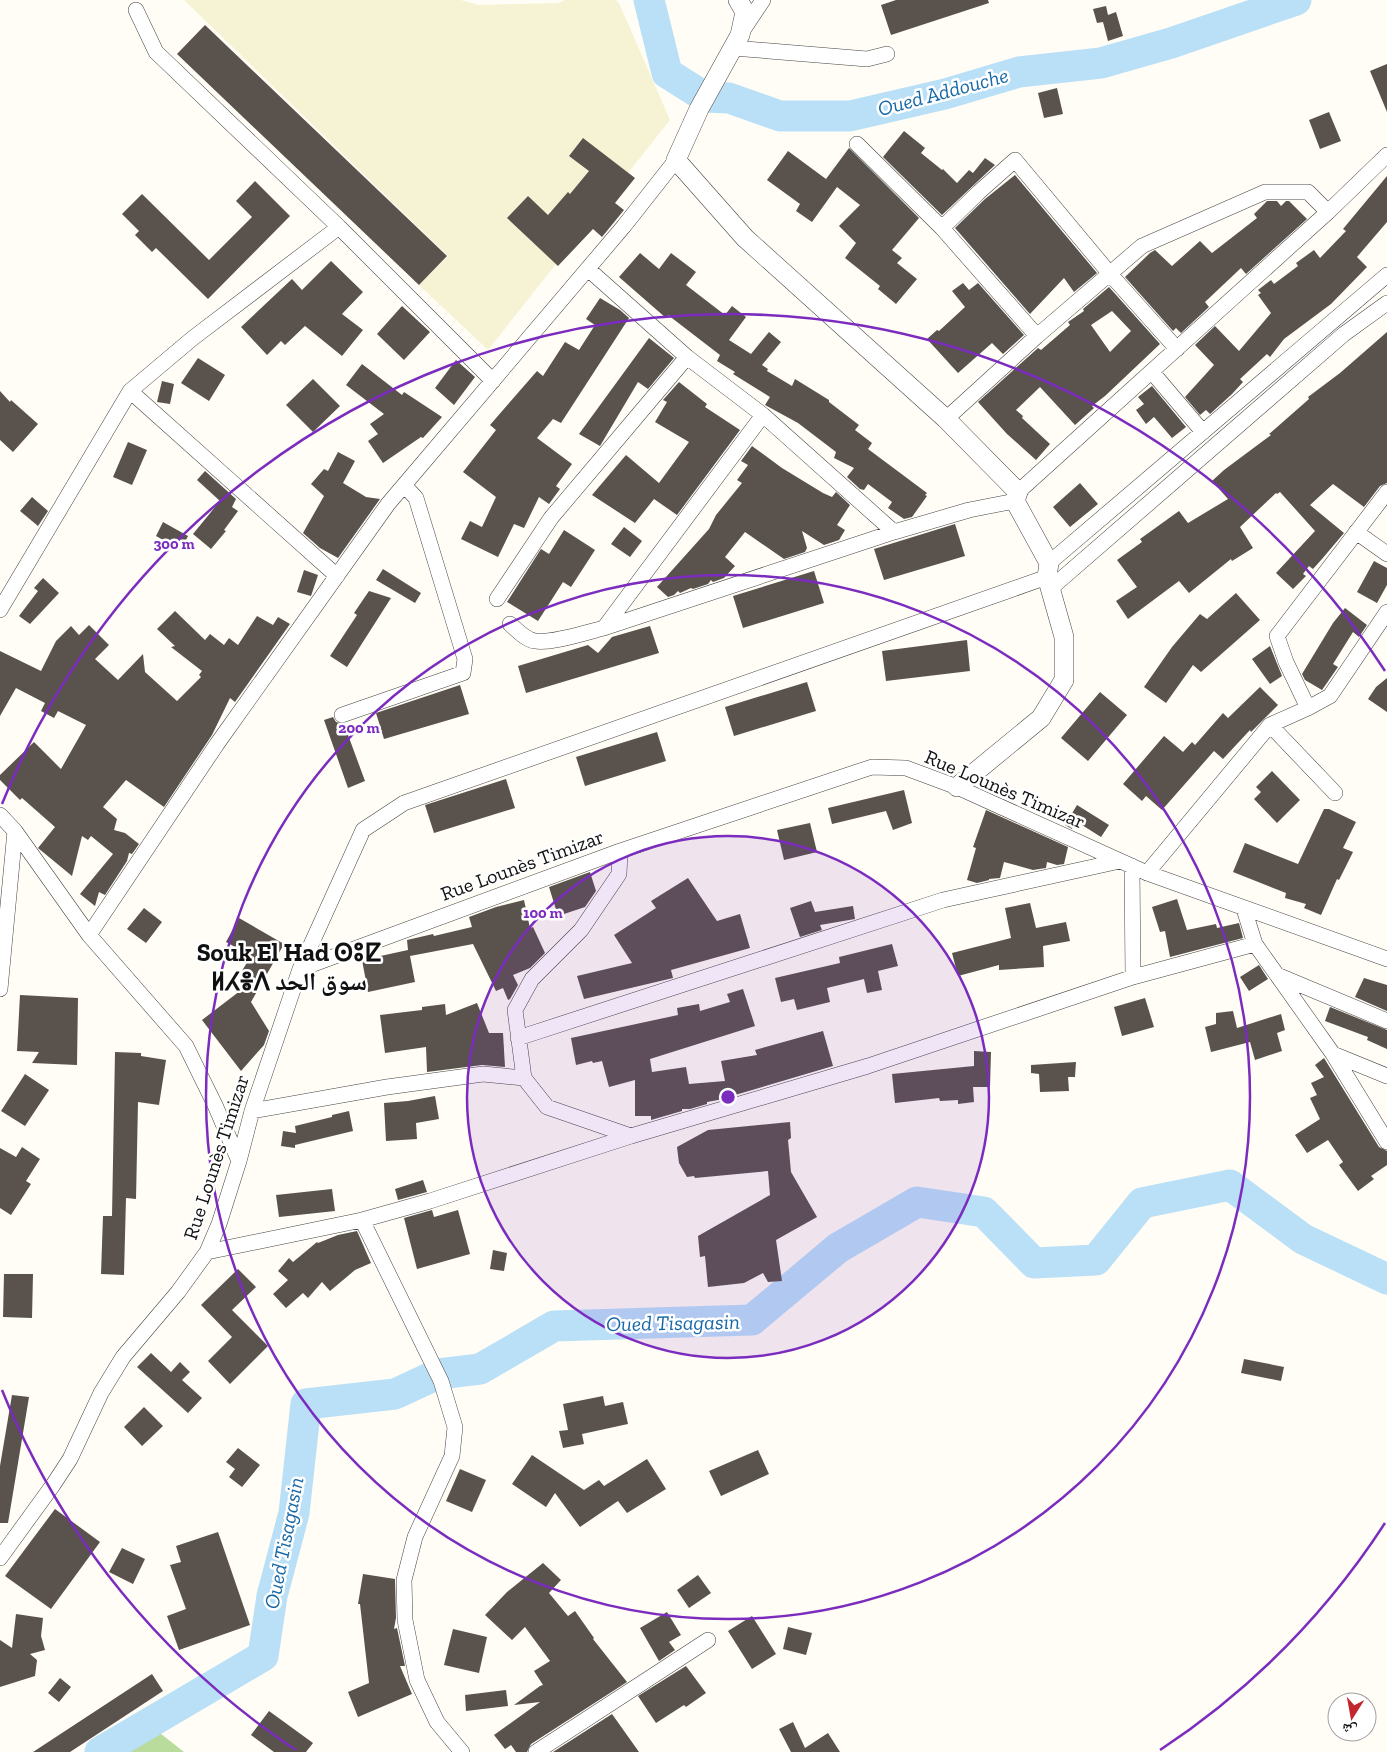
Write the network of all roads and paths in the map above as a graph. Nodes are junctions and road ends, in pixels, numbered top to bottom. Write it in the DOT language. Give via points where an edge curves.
graph roads {
  1 [pos="738,0"];
  2 [pos="763,0"];
  3 [pos="136,10"];
  4 [pos="736,42"];
  5 [pos="887,54"];
  6 [pos="857,144"];
  7 [pos="1387,155"];
  8 [pos="676,160"];
  9 [pos="1328,212"];
  10 [pos="339,227"];
  11 [pos="942,228"];
  12 [pos="588,269"];
  13 [pos="1110,274"];
  14 [pos="1387,276"];
  15 [pos="1387,303"];
  16 [pos="1333,322"];
  17 [pos="1344,334"];
  18 [pos="1037,336"];
  19 [pos="1177,349"];
  20 [pos="688,357"];
  21 [pos="1152,372"];
  22 [pos="493,381"];
  23 [pos="130,391"];
  24 [pos="763,415"];
  25 [pos="946,420"];
  26 [pos="1203,432"];
  27 [pos="404,485"];
  28 [pos="1387,492"];
  29 [pos="1016,497"];
  30 [pos="894,532"];
  31 [pos="1356,532"];
  32 [pos="1387,554"];
  33 [pos="337,576"];
  34 [pos="1049,576"];
  35 [pos="497,599"];
  36 [pos="0,610"];
  37 [pos="1387,612"];
  38 [pos="510,624"];
  39 [pos="604,628"];
  40 [pos="1308,708"];
  41 [pos="342,715"];
  42 [pos="1270,725"];
  43 [pos="957,787"];
  44 [pos="1334,793"];
  45 [pos="0,815"];
  46 [pos="15,831"];
  47 [pos="620,851"];
  48 [pos="1126,864"];
  49 [pos="1147,873"];
  50 [pos="1244,909"];
  51 [pos="89,935"];
  52 [pos="1255,944"];
  53 [pos="1387,960"];
  54 [pos="300,969"];
  55 [pos="1277,975"];
  56 [pos="1133,978"];
  57 [pos="0,989"];
  58 [pos="1387,1021"];
  59 [pos="518,1038"];
  60 [pos="1333,1054"];
  61 [pos="1387,1076"];
  62 [pos="524,1078"];
  63 [pos="252,1110"];
  64 [pos="631,1136"];
  65 [pos="1387,1142"];
  66 [pos="239,1162"];
  67 [pos="362,1220"];
  68 [pos="207,1252"];
  69 [pos="0,1558"];
  70 [pos="708,1640"];
  71 [pos="462,1752"];
  72 [pos="536,1752"];
  1 -- 4 [label="street" via="745,12"];
  2 -- 4 [label="street"];
  3 -- 10 [label="street" via="156,52"];
  4 -- 5 [label="street" via="867,59"];
  4 -- 8 [label="street" via="699,109"];
  6 -- 11 [label="street"];
  7 -- 9 [label="street"];
  8 -- 12 [label="street"];
  8 -- 25 [label="street" via="745,238"];
  9 -- 13 [label="street" via="1308,192 1266,192 1142,246"];
  9 -- 19 [label="street"];
  10 -- 22 [label="street"];
  10 -- 23 [label="street" via="193,338"];
  11 -- 13 [label="street" via="1015,160"];
  11 -- 18 [label="street"];
  12 -- 20 [label="street"];
  12 -- 22 [label="street"];
  13 -- 18 [label="street"];
  13 -- 19 [label="street"];
  14 -- 16 [label="street"];
  15 -- 17 [label="street"];
  16 -- 17 [label="street"];
  16 -- 26 [label="street"];
  17 -- 34 [label="street"];
  18 -- 25 [label="street"];
  19 -- 21 [label="street"];
  20 -- 24 [label="street"];
  20 -- 35 [label="street" via="551,518"];
  21 -- 26 [label="street"];
  21 -- 29 [label="street"];
  22 -- 27 [label="street"];
  23 -- 33 [label="street"];
  23 -- 36 [label="street"];
  24 -- 30 [label="street"];
  24 -- 39 [label="street"];
  25 -- 29 [label="street"];
  26 -- 34 [label="street"];
  27 -- 33 [label="street"];
  27 -- 41 [label="street" via="416,498 466,659 463,673"];
  28 -- 31 [label="street"];
  29 -- 30 [label="street"];
  29 -- 34 [label="street"];
  30 -- 39 [label="street"];
  31 -- 32 [label="street"];
  31 -- 40 [label="street" via="1277,636"];
  33 -- 51 [label="street" via="217,744"];
  34 -- 43 [label="street" via="1064,637 1064,680 1041,718"];
  34 -- 54 [label="street" via="404,803 363,830"];
  37 -- 40 [label="street" via="1330,696"];
  38 -- 39 [label="street" via="535,642"];
  40 -- 42 [label="street"];
  42 -- 44 [label="street"];
  42 -- 49 [label="street"];
  43 -- 47 [label="street, Rue Lounès Timizar" via="906,768 872,768"];
  43 -- 48 [label="street, Rue Lounès Timizar"];
  45 -- 46 [label="street"];
  46 -- 51 [label="street"];
  46 -- 57 [label="street"];
  47 -- 54 [label="street, Rue Lounès Timizar"];
  47 -- 59 [label="street" via="619,874 581,930 532,979 515,1010"];
  48 -- 49 [label="street, Rue Lounès Timizar"];
  48 -- 56 [label="street"];
  48 -- 59 [label="street" via="943,900"];
  49 -- 50 [label="street, Rue Lounès Timizar"];
  50 -- 52 [label="street"];
  50 -- 53 [label="street, Rue Lounès Timizar"];
  51 -- 66 [label="street" via="186,1046"];
  52 -- 55 [label="street"];
  52 -- 56 [label="street"];
  54 -- 63 [label="street, Rue Lounès Timizar"];
  55 -- 58 [label="street"];
  55 -- 60 [label="street"];
  56 -- 64 [label="street" via="868,1066"];
  59 -- 62 [label="street"];
  60 -- 61 [label="street"];
  60 -- 65 [label="street"];
  62 -- 63 [label="street" via="483,1074"];
  62 -- 64 [label="street" via="548,1107"];
  63 -- 66 [label="street, Rue Lounès Timizar"];
  64 -- 67 [label="street"];
  66 -- 68 [label="street, Rue Lounès Timizar"];
  67 -- 68 [label="street"];
  67 -- 71 [label="street" via="441,1380 455,1427 452,1456 415,1537 404,1580 405,1620 418,1680 437,1722"];
  68 -- 69 [label="street, Rue Lounès Timizar" via="178,1292 123,1356 54,1486"];
  70 -- 72 [label="street"];
}
